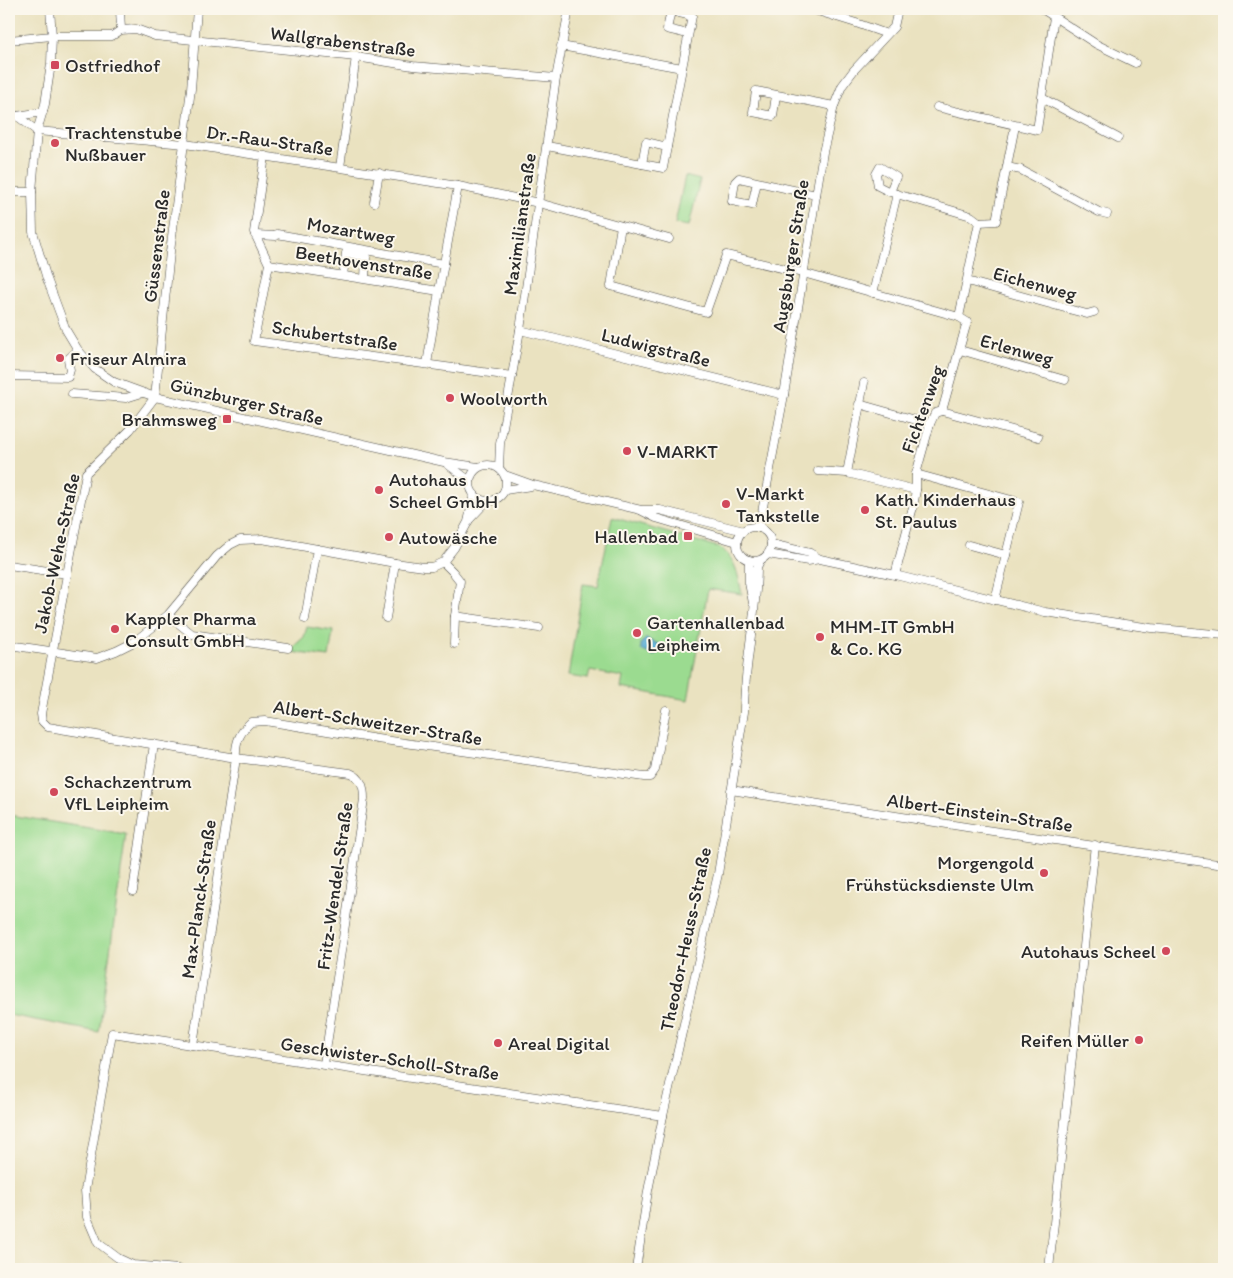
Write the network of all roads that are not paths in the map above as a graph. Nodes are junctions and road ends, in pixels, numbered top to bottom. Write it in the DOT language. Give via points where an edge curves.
graph roads {
  1 [pos="50,9"];
  2 [pos="120,9"];
  3 [pos="197,9"];
  4 [pos="569,9"];
  5 [pos="811,9"];
  6 [pos="898,9"];
  7 [pos="1042,9"];
  8 [pos="1054,17"];
  9 [pos="121,30"];
  10 [pos="688,34"];
  11 [pos="887,34"];
  12 [pos="52,36"];
  13 [pos="196,39"];
  14 [pos="9,40"];
  15 [pos="561,46"];
  16 [pos="356,57"];
  17 [pos="1135,63"];
  18 [pos="682,68"];
  19 [pos="556,78"];
  20 [pos="776,95"];
  21 [pos="1042,98"];
  22 [pos="834,106"];
  23 [pos="937,107"];
  24 [pos="43,112"];
  25 [pos="13,115"];
  26 [pos="1015,126"];
  27 [pos="37,131"];
  28 [pos="1118,138"];
  29 [pos="185,144"];
  30 [pos="547,146"];
  31 [pos="667,146"];
  32 [pos="265,156"];
  33 [pos="642,164"];
  34 [pos="340,167"];
  35 [pos="1007,167"];
  36 [pos="379,173"];
  37 [pos="756,182"];
  38 [pos="458,186"];
  39 [pos="9,192"];
  40 [pos="32,192"];
  41 [pos="816,195"];
  42 [pos="374,202"];
  43 [pos="539,202"];
  44 [pos="1107,214"];
  45 [pos="979,222"];
  46 [pos="621,226"];
  47 [pos="255,235"];
  48 [pos="669,239"];
  49 [pos="269,264"];
  50 [pos="444,264"];
  51 [pos="803,273"];
  52 [pos="343,274"];
  53 [pos="365,278"];
  54 [pos="967,281"];
  55 [pos="439,291"];
  56 [pos="873,293"];
  57 [pos="1094,312"];
  58 [pos="959,317"];
  59 [pos="520,330"];
  60 [pos="78,350"];
  61 [pos="960,350"];
  62 [pos="427,364"];
  63 [pos="9,376"];
  64 [pos="512,376"];
  65 [pos="1065,380"];
  66 [pos="864,383"];
  67 [pos="142,393"];
  68 [pos="72,394"];
  69 [pos="784,395"];
  70 [pos="155,397"];
  71 [pos="859,404"];
  72 [pos="942,411"];
  73 [pos="930,424"];
  74 [pos="1038,437"];
  75 [pos="500,444"];
  76 [pos="444,462"];
  77 [pos="490,464"];
  78 [pos="478,467"];
  79 [pos="499,468"];
  80 [pos="818,471"];
  81 [pos="847,473"];
  82 [pos="916,474"];
  83 [pos="505,475"];
  84 [pos="470,481"];
  85 [pos="533,485"];
  86 [pos="505,490"];
  87 [pos="916,490"];
  88 [pos="474,494"];
  89 [pos="487,501"];
  90 [pos="640,510"];
  91 [pos="468,522"];
  92 [pos="759,528"];
  93 [pos="744,531"];
  94 [pos="738,542"];
  95 [pos="772,544"];
  96 [pos="969,545"];
  97 [pos="317,550"];
  98 [pos="768,554"];
  99 [pos="1006,555"];
  100 [pos="820,559"];
  101 [pos="748,560"];
  102 [pos="760,560"];
  103 [pos="443,562"];
  104 [pos="395,563"];
  105 [pos="9,565"];
  106 [pos="67,574"];
  107 [pos="895,575"];
  108 [pos="996,600"];
  109 [pos="168,615"];
  110 [pos="755,615"];
  111 [pos="455,616"];
  112 [pos="386,618"];
  113 [pos="304,619"];
  114 [pos="539,628"];
  115 [pos="1224,635"];
  116 [pos="454,644"];
  117 [pos="9,645"];
  118 [pos="288,648"];
  119 [pos="52,651"];
  120 [pos="666,710"];
  121 [pos="154,744"];
  122 [pos="236,758"];
  123 [pos="730,790"];
  124 [pos="1095,845"];
  125 [pos="1224,864"];
  126 [pos="133,891"];
  127 [pos="193,1045"];
  128 [pos="324,1064"];
  129 [pos="663,1116"];
  130 [pos="178,1269"];
  131 [pos="636,1269"];
  132 [pos="1049,1269"];
  1 -- 12 [label="street, Günzburger Straße"];
  2 -- 9 [label="street"];
  3 -- 13 [label="street, Güssenstraße"];
  4 -- 15 [label="street, Maximilianstraße"];
  5 -- 11 [label="street"];
  6 -- 11 [label="street, Augsburger Straße" via="894,27"];
  7 -- 8 [label="street"];
  8 -- 17 [label="street" via="1096,44"];
  8 -- 21 [label="street"];
  9 -- 12 [label="street, Wallgrabenstraße" via="112,36"];
  9 -- 13 [label="street, Wallgrabenstraße"];
  10 -- 18 [label="street"];
  11 -- 22 [label="street, Augsburger Straße" via="842,86"];
  12 -- 14 [label="street, Wallgrabenstraße"];
  12 -- 24 [label="street, Günzburger Straße"];
  13 -- 16 [label="street, Wallgrabenstraße"];
  13 -- 29 [label="street, Güssenstraße"];
  15 -- 18 [label="street"];
  15 -- 19 [label="street, Maximilianstraße"];
  16 -- 19 [label="street, Wallgrabenstraße" via="413,66"];
  16 -- 34 [label="street"];
  18 -- 31 [label="street"];
  19 -- 30 [label="street, Maximilianstraße"];
  20 -- 22 [label="street"];
  21 -- 26 [label="street" via="1037,130"];
  21 -- 28 [label="street"];
  22 -- 41 [label="street, Augsburger Straße"];
  23 -- 26 [label="street"];
  24 -- 25 [label="street"];
  24 -- 27 [label="street, Günzburger Straße"];
  25 -- 27 [label="street"];
  26 -- 35 [label="street"];
  27 -- 29 [label="street, Dr.-Rau-Straße"];
  27 -- 40 [label="street, Günzburger Straße"];
  29 -- 32 [label="street, Dr.-Rau-Straße"];
  29 -- 70 [label="street, Güssenstraße"];
  30 -- 33 [label="street"];
  30 -- 43 [label="street, Maximilianstraße"];
  31 -- 33 [label="street" via="646,142"];
  31 -- 33 [label="street" via="663,168"];
  32 -- 34 [label="street, Dr.-Rau-Straße"];
  32 -- 47 [label="street"];
  34 -- 36 [label="street, Dr.-Rau-Straße"];
  35 -- 44 [label="street" via="1021,170"];
  35 -- 45 [label="street" via="996,221"];
  36 -- 38 [label="street, Dr.-Rau-Straße"];
  36 -- 42 [label="street"];
  37 -- 41 [label="street"];
  38 -- 43 [label="street, Dr.-Rau-Straße"];
  38 -- 50 [label="street, Beethovenstraße"];
  39 -- 40 [label="street"];
  40 -- 60 [label="street, Günzburger Straße" via="33,232 66,330"];
  41 -- 51 [label="street, Augsburger Straße"];
  43 -- 46 [label="street, Dr.-Rau-Straße"];
  43 -- 59 [label="street, Maximilianstraße"];
  45 -- 54 [label="street"];
  45 -- 56 [label="street" via="971,216 894,193"];
  46 -- 48 [label="street, Dr.-Rau-Straße"];
  46 -- 51 [label="street" via="611,286 706,312 726,255"];
  47 -- 49 [label="street"];
  47 -- 50 [label="street, Mozartweg" via="277,234"];
  49 -- 52 [label="street, Beethovenstraße"];
  49 -- 62 [label="street, Schubertstraße" via="254,341"];
  50 -- 55 [label="street, Beethovenstraße"];
  51 -- 56 [label="street"];
  51 -- 69 [label="street, Augsburger Straße"];
  52 -- 53 [label="street, Beethovenstraße"];
  52 -- 53 [label="street" via="346,253 366,258"];
  53 -- 55 [label="street, Beethovenstraße"];
  54 -- 57 [label="street, Eichenweg" via="1087,314"];
  54 -- 58 [label="street"];
  55 -- 62 [label="street"];
  56 -- 58 [label="street"];
  58 -- 61 [label="street, Fichtenweg" via="967,322"];
  59 -- 64 [label="street, Maximilianstraße"];
  59 -- 69 [label="street, Ludwigstraße"];
  60 -- 63 [label="street" via="68,359 68,376"];
  60 -- 67 [label="street, Günzburger Straße" via="95,369 114,382"];
  61 -- 65 [label="street, Erlenweg"];
  61 -- 72 [label="street, Fichtenweg"];
  62 -- 64 [label="street, Schubertstraße"];
  64 -- 75 [label="street, Maximilianstraße"];
  66 -- 71 [label="street"];
  67 -- 68 [label="street" via="126,398"];
  67 -- 70 [label="street, Günzburger Straße"];
  69 -- 92 [label="street, Augsburger Straße"];
  70 -- 76 [label="street, Günzburger Straße"];
  70 -- 106 [label="street, Jakob-Wehe-Straße" via="130,430 86,473"];
  71 -- 73 [label="street"];
  71 -- 81 [label="street"];
  72 -- 73 [label="street, Fichtenweg" via="935,413"];
  72 -- 74 [label="street"];
  73 -- 82 [label="street, Fichtenweg"];
  75 -- 77 [label="street, Maximilianstraße"];
  75 -- 79 [label="street, Maximilianstraße"];
  76 -- 78 [label="street, Günzburger Straße"];
  76 -- 84 [label="street, Günzburger Straße"];
  77 -- 78 [label="street"];
  77 -- 79 [label="street"];
  78 -- 84 [label="street"];
  79 -- 83 [label="street"];
  80 -- 81 [label="street"];
  81 -- 87 [label="street"];
  82 -- 87 [label="street, Fichtenweg"];
  82 -- 99 [label="street" via="1019,502"];
  83 -- 85 [label="street"];
  83 -- 86 [label="street"];
  84 -- 88 [label="street"];
  85 -- 86 [label="street"];
  85 -- 90 [label="street"];
  86 -- 89 [label="street" via="497,499"];
  87 -- 107 [label="street, Fichtenweg"];
  88 -- 89 [label="street"];
  88 -- 91 [label="street"];
  89 -- 91 [label="street"];
  90 -- 93 [label="street" via="660,510"];
  90 -- 94 [label="street" via="656,518"];
  91 -- 103 [label="street"];
  92 -- 93 [label="street"];
  92 -- 95 [label="street" via="768,534"];
  93 -- 94 [label="street"];
  94 -- 101 [label="street" via="740,553"];
  95 -- 98 [label="street"];
  95 -- 100 [label="street" via="810,553"];
  96 -- 99 [label="street"];
  97 -- 104 [label="street"];
  97 -- 109 [label="street" via="262,539 240,540 217,556"];
  97 -- 113 [label="street"];
  98 -- 100 [label="street" via="808,561"];
  98 -- 102 [label="street"];
  99 -- 108 [label="street"];
  100 -- 107 [label="street"];
  101 -- 102 [label="street"];
  101 -- 110 [label="street, Theodor-Heuss-Straße"];
  102 -- 110 [label="street, Theodor-Heuss-Straße"];
  103 -- 104 [label="street" via="432,567"];
  103 -- 111 [label="street" via="460,581"];
  104 -- 112 [label="street"];
  105 -- 106 [label="street"];
  106 -- 119 [label="street, Jakob-Wehe-Straße"];
  107 -- 108 [label="street"];
  108 -- 115 [label="street" via="1094,620"];
  109 -- 118 [label="street" via="192,634"];
  109 -- 119 [label="street" via="134,642 97,658"];
  110 -- 123 [label="street, Theodor-Heuss-Straße" via="744,712"];
  111 -- 114 [label="street"];
  111 -- 116 [label="street"];
  117 -- 119 [label="street"];
  119 -- 121 [label="street" via="41,714 48,727"];
  120 -- 122 [label="street, Albert-Schweitzer-Straße" via="655,770 650,777 644,778 265,721 251,722 243,730 235,746"];
  121 -- 122 [label="street"];
  121 -- 126 [label="street"];
  122 -- 127 [label="street, Max-Planck-Straße"];
  122 -- 128 [label="street, Fritz-Wendel-Straße" via="350,773 356,775 364,790"];
  123 -- 124 [label="street, Albert-Einstein-Straße"];
  123 -- 129 [label="street, Theodor-Heuss-Straße" via="718,874"];
  124 -- 125 [label="street, Albert-Einstein-Straße"];
  124 -- 132 [label="street"];
  127 -- 128 [label="street, Geschwister-Scholl-Straße"];
  127 -- 130 [label="street, Geschwister-Scholl-Straße" via="112,1033 85,1190 88,1217 98,1243 133,1265"];
  128 -- 129 [label="street, Geschwister-Scholl-Straße"];
  129 -- 131 [label="street, Theodor-Heuss-Straße"];
}
